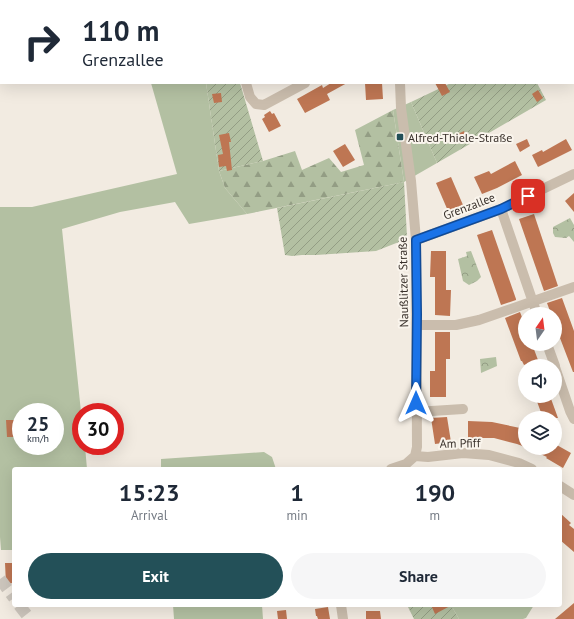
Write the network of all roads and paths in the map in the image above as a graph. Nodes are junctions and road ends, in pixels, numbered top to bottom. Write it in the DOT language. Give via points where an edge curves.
graph roads {
  1 [pos="246,84"];
  2 [pos="303,84"];
  3 [pos="400,84"];
  4 [pos="574,174"];
  5 [pos="501,209"];
  6 [pos="416,240"];
  7 [pos="574,287"];
  8 [pos="533,301"];
  9 [pos="535,307"];
  10 [pos="417,325"];
  11 [pos="562,387"];
  12 [pos="463,409"];
  13 [pos="416,412"];
  14 [pos="574,419"];
  15 [pos="415,456"];
  16 [pos="396,467"];
  17 [pos="528,467"];
  18 [pos="562,487"];
  19 [pos="574,495"];
  20 [pos="341,607"];
  21 [pos="343,619"];
  1 -- 2 [label="street" via="250,97 256,104 264,105"];
  3 -- 6 [label="street, Naußlitzer Straße"];
  4 -- 5 [label="street, Grenzallee"];
  5 -- 6 [label="street, Grenzallee"];
  5 -- 8 [label="street"];
  6 -- 10 [label="street, Naußlitzer Straße"];
  7 -- 8 [label="street"];
  8 -- 9 [label="street"];
  8 -- 10 [label="street" via="479,320 456,325"];
  10 -- 13 [label="street, Naußlitzer Straße"];
  11 -- 14 [label="street"];
  12 -- 13 [label="street"];
  13 -- 15 [label="street, Naußlitzer Straße"];
  15 -- 16 [label="street" via="406,464"];
  15 -- 17 [label="street, Am Pfiff" via="463,453 489,455"];
  18 -- 19 [label="street"];
  20 -- 21 [label="street"];
}
